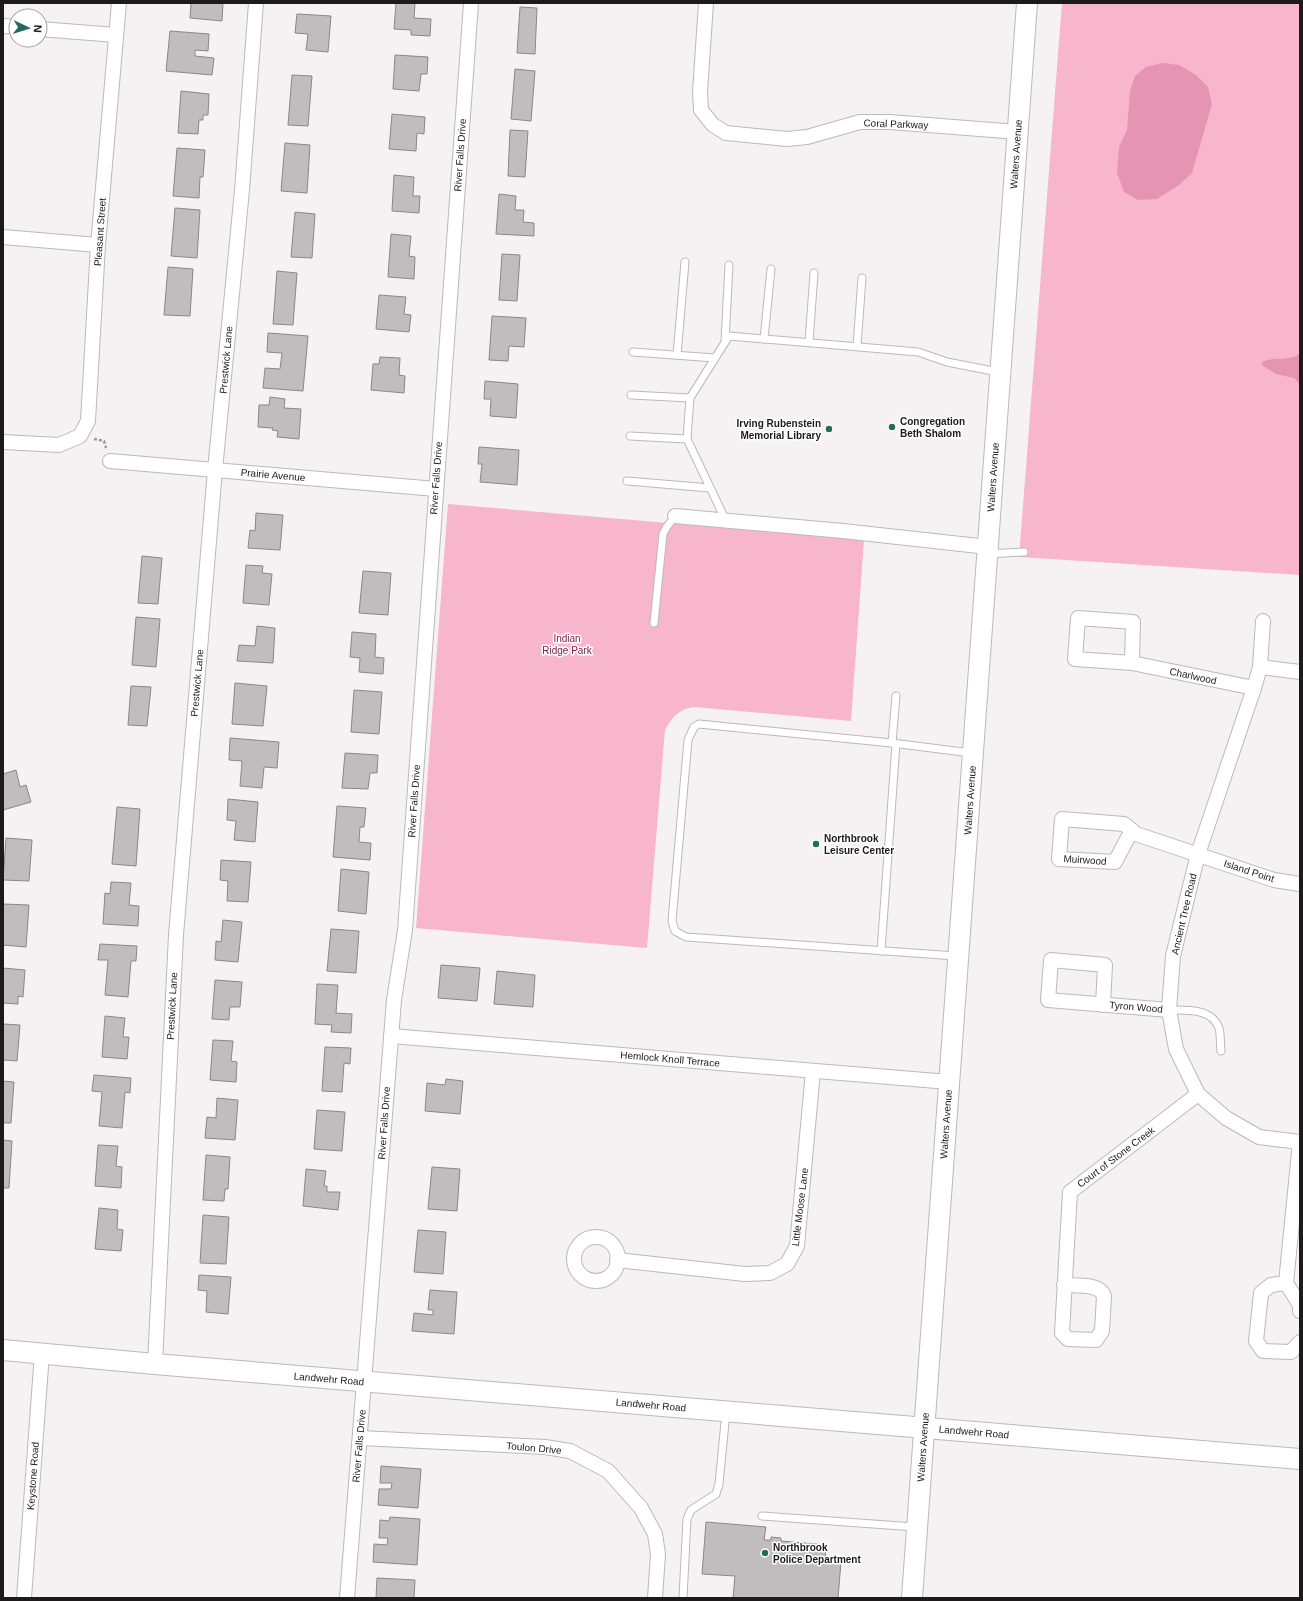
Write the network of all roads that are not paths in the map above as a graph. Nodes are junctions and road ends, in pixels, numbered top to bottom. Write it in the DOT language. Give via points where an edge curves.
graph roads {
  1 [pos="119,3"];
  2 [pos="256,3"];
  3 [pos="471,3"];
  4 [pos="706,3"];
  5 [pos="1027,3"];
  6 [pos="48,30"];
  7 [pos="116,35"];
  8 [pos="1018,132"];
  9 [pos="3,237"];
  10 [pos="98,245"];
  11 [pos="685,262"];
  12 [pos="729,265"];
  13 [pos="771,269"];
  14 [pos="814,273"];
  15 [pos="862,278"];
  16 [pos="764,339"];
  17 [pos="809,342"];
  18 [pos="724,343"];
  19 [pos="857,346"];
  20 [pos="634,352"];
  21 [pos="677,355"];
  22 [pos="715,358"];
  23 [pos="1000,372"];
  24 [pos="631,395"];
  25 [pos="690,398"];
  26 [pos="630,436"];
  27 [pos="687,439"];
  28 [pos="3,442"];
  29 [pos="110,461"];
  30 [pos="215,470"];
  31 [pos="627,481"];
  32 [pos="436,488"];
  33 [pos="710,488"];
  34 [pos="675,516"];
  35 [pos="726,521"];
  36 [pos="988,550"];
  37 [pos="1024,552"];
  38 [pos="1263,621"];
  39 [pos="654,623"];
  40 [pos="1132,663"];
  41 [pos="1260,667"];
  42 [pos="1300,672"];
  43 [pos="1254,688"];
  44 [pos="896,696"];
  45 [pos="894,744"];
  46 [pos="973,754"];
  47 [pos="1132,830"];
  48 [pos="1198,854"];
  49 [pos="1300,884"];
  50 [pos="881,951"];
  51 [pos="958,956"];
  52 [pos="1103,1004"];
  53 [pos="1169,1010"];
  54 [pos="391,1036"];
  55 [pos="1221,1051"];
  56 [pos="813,1071"];
  57 [pos="950,1082"];
  58 [pos="1198,1094"];
  59 [pos="1300,1142"];
  60 [pos="617,1260"];
  61 [pos="1286,1283"];
  62 [pos="1064,1285"];
  63 [pos="1300,1311"];
  64 [pos="1300,1342"];
  65 [pos="3,1350"];
  66 [pos="42,1353"];
  67 [pos="155,1364"];
  68 [pos="365,1382"];
  69 [pos="726,1411"];
  70 [pos="924,1428"];
  71 [pos="360,1438"];
  72 [pos="1300,1459"];
  73 [pos="762,1516"];
  74 [pos="917,1527"];
  75 [pos="24,1598"];
  76 [pos="347,1598"];
  77 [pos="655,1598"];
  78 [pos="683,1598"];
  79 [pos="912,1598"];
  1 -- 7 [label="street, Pleasant Street"];
  2 -- 30 [label="street, Prestwick Lane" via="242,190"];
  3 -- 32 [label="street, River Falls Drive"];
  4 -- 8 [label="street, Coral Parkway" via="701,110 713,125 726,134 787,139 807,137 860,122"];
  5 -- 8 [label="main road, Walters Avenue"];
  6 -- 7 [label="street"];
  7 -- 10 [label="street, Pleasant Street"];
  8 -- 23 [label="main road, Walters Avenue"];
  9 -- 10 [label="street"];
  10 -- 28 [label="street, Pleasant Street" via="88,421 80,436 59,445"];
  11 -- 21 [label="lane"];
  12 -- 18 [label="lane"];
  13 -- 16 [label="lane"];
  14 -- 17 [label="lane"];
  15 -- 19 [label="lane"];
  16 -- 17 [label="lane"];
  16 -- 18 [label="lane" via="729,336"];
  17 -- 19 [label="lane"];
  18 -- 22 [label="lane"];
  19 -- 23 [label="lane" via="918,352 947,362"];
  20 -- 21 [label="lane"];
  21 -- 22 [label="lane"];
  22 -- 25 [label="lane"];
  23 -- 36 [label="main road, Walters Avenue"];
  24 -- 25 [label="lane"];
  25 -- 27 [label="lane"];
  26 -- 27 [label="lane"];
  27 -- 33 [label="lane"];
  29 -- 30 [label="street, Prairie Avenue"];
  30 -- 32 [label="street, Prairie Avenue"];
  30 -- 67 [label="street, Prestwick Lane" via="176,935"];
  31 -- 33 [label="lane"];
  32 -- 54 [label="street, River Falls Drive" via="405,930"];
  33 -- 35 [label="lane"];
  34 -- 35 [label="street"];
  34 -- 39 [label="lane" via="664,534"];
  35 -- 36 [label="street" via="843,531"];
  36 -- 37 [label="lane"];
  36 -- 46 [label="main road, Walters Avenue"];
  38 -- 41 [label="street, Ancient Tree Road"];
  40 -- 40 [label="street, Charlwood" via="1076,659 1078,618 1133,622"];
  40 -- 43 [label="street, Charlwood"];
  41 -- 42 [label="street"];
  41 -- 43 [label="street, Ancient Tree Road"];
  43 -- 48 [label="street, Ancient Tree Road"];
  44 -- 45 [label="lane"];
  45 -- 46 [label="lane"];
  45 -- 50 [label="lane"];
  45 -- 50 [label="lane" via="699,724 694,727 688,740 672,921 675,931 686,937"];
  46 -- 51 [label="main road, Walters Avenue"];
  47 -- 47 [label="street, Muirwood" via="1124,824 1062,819 1059,858 1115,862"];
  47 -- 48 [label="street, Muirwood" via="1136,834"];
  48 -- 49 [label="street, Island Point" via="1274,880"];
  48 -- 53 [label="street, Ancient Tree Road" via="1173,956"];
  50 -- 51 [label="lane"];
  51 -- 57 [label="main road, Walters Avenue"];
  52 -- 52 [label="street, Tyron Wood" via="1048,1000 1051,960 1105,965"];
  52 -- 53 [label="street, Tyron Wood"];
  53 -- 55 [label="lane" via="1205,1013 1218,1028"];
  53 -- 58 [label="street, Ancient Tree Road" via="1176,1049"];
  54 -- 56 [label="street, Hemlock Knoll Terrace"];
  54 -- 68 [label="street, River Falls Drive"];
  56 -- 57 [label="street, Hemlock Knoll Terrace"];
  56 -- 60 [label="street, Little Moose Lane" via="797,1246 787,1264 770,1273 745,1274"];
  57 -- 70 [label="main road, Walters Avenue"];
  58 -- 59 [label="street, Ancient Tree Road" via="1226,1118 1259,1137"];
  58 -- 62 [label="street, Court of Stone Creek" via="1070,1192"];
  59 -- 61 [label="street"];
  61 -- 63 [label="street" via="1300,1305"];
  61 -- 64 [label="street" via="1271,1286 1261,1293 1256,1341 1263,1351 1290,1352"];
  65 -- 66 [label="main road, Landwehr Road"];
  66 -- 67 [label="main road, Landwehr Road"];
  66 -- 75 [label="street, Keystone Road"];
  67 -- 68 [label="main road, Landwehr Road"];
  68 -- 69 [label="main road, Landwehr Road"];
  68 -- 71 [label="street, River Falls Drive"];
  69 -- 70 [label="main road, Landwehr Road"];
  69 -- 78 [label="lane" via="716,1494 691,1510 687,1519"];
  70 -- 72 [label="main road, Landwehr Road"];
  70 -- 74 [label="main road, Walters Avenue"];
  71 -- 76 [label="street, River Falls Drive"];
  71 -- 77 [label="street, Toulon Drive" via="545,1447 570,1451 608,1471 641,1508 655,1534 658,1554"];
  73 -- 74 [label="lane"];
  74 -- 79 [label="main road, Walters Avenue"];
}
